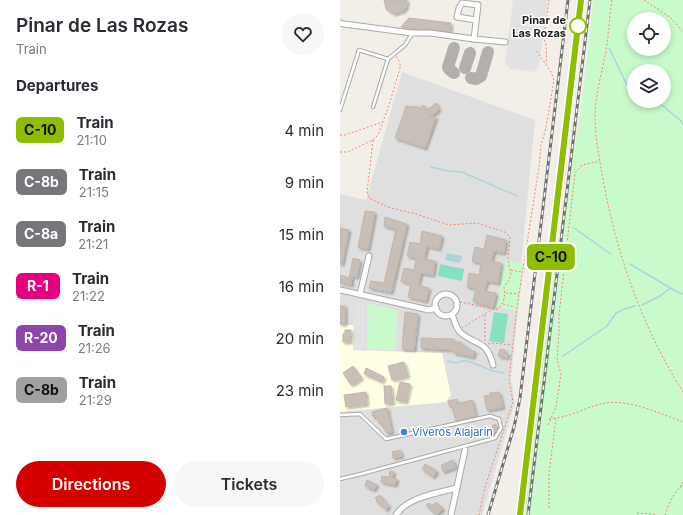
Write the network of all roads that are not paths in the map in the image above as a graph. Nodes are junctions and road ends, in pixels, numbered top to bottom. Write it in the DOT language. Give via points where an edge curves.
graph roads {
  1 [pos="340,18"];
  2 [pos="476,20"];
  3 [pos="341,24"];
  4 [pos="353,25"];
  5 [pos="412,34"];
  6 [pos="474,39"];
  7 [pos="504,42"];
  8 [pos="388,59"];
  9 [pos="374,107"];
  10 [pos="340,110"];
  11 [pos="369,256"];
  12 [pos="340,290"];
  13 [pos="360,294"];
  14 [pos="436,308"];
  15 [pos="452,314"];
  16 [pos="493,365"];
  17 [pos="340,415"];
  18 [pos="465,450"];
  19 [pos="340,479"];
  20 [pos="457,488"];
  21 [pos="396,515"];
  22 [pos="451,515"];
  1 -- 4 [label="street"];
  2 -- 2 [label="street" via="478,6 462,3 457,18"];
  2 -- 6 [label="street"];
  3 -- 4 [label="street"];
  4 -- 5 [label="street"];
  5 -- 6 [label="street" via="430,33"];
  5 -- 8 [label="lane" via="405,45"];
  6 -- 7 [label="street"];
  8 -- 9 [label="lane"];
  8 -- 10 [label="lane" via="359,50"];
  11 -- 13 [label="street"];
  12 -- 13 [label="street"];
  13 -- 14 [label="street" via="429,310"];
  14 -- 15 [label="street" via="442,315"];
  14 -- 15 [label="street" via="437,299 444,294 452,296 457,301"];
  15 -- 16 [label="street" via="458,330 486,346"];
  17 -- 19 [label="lane" via="360,414 386,439 490,416 499,419 501,428 495,438"];
  18 -- 20 [label="street"];
  20 -- 21 [label="street" via="411,501"];
  20 -- 22 [label="street"];
}
